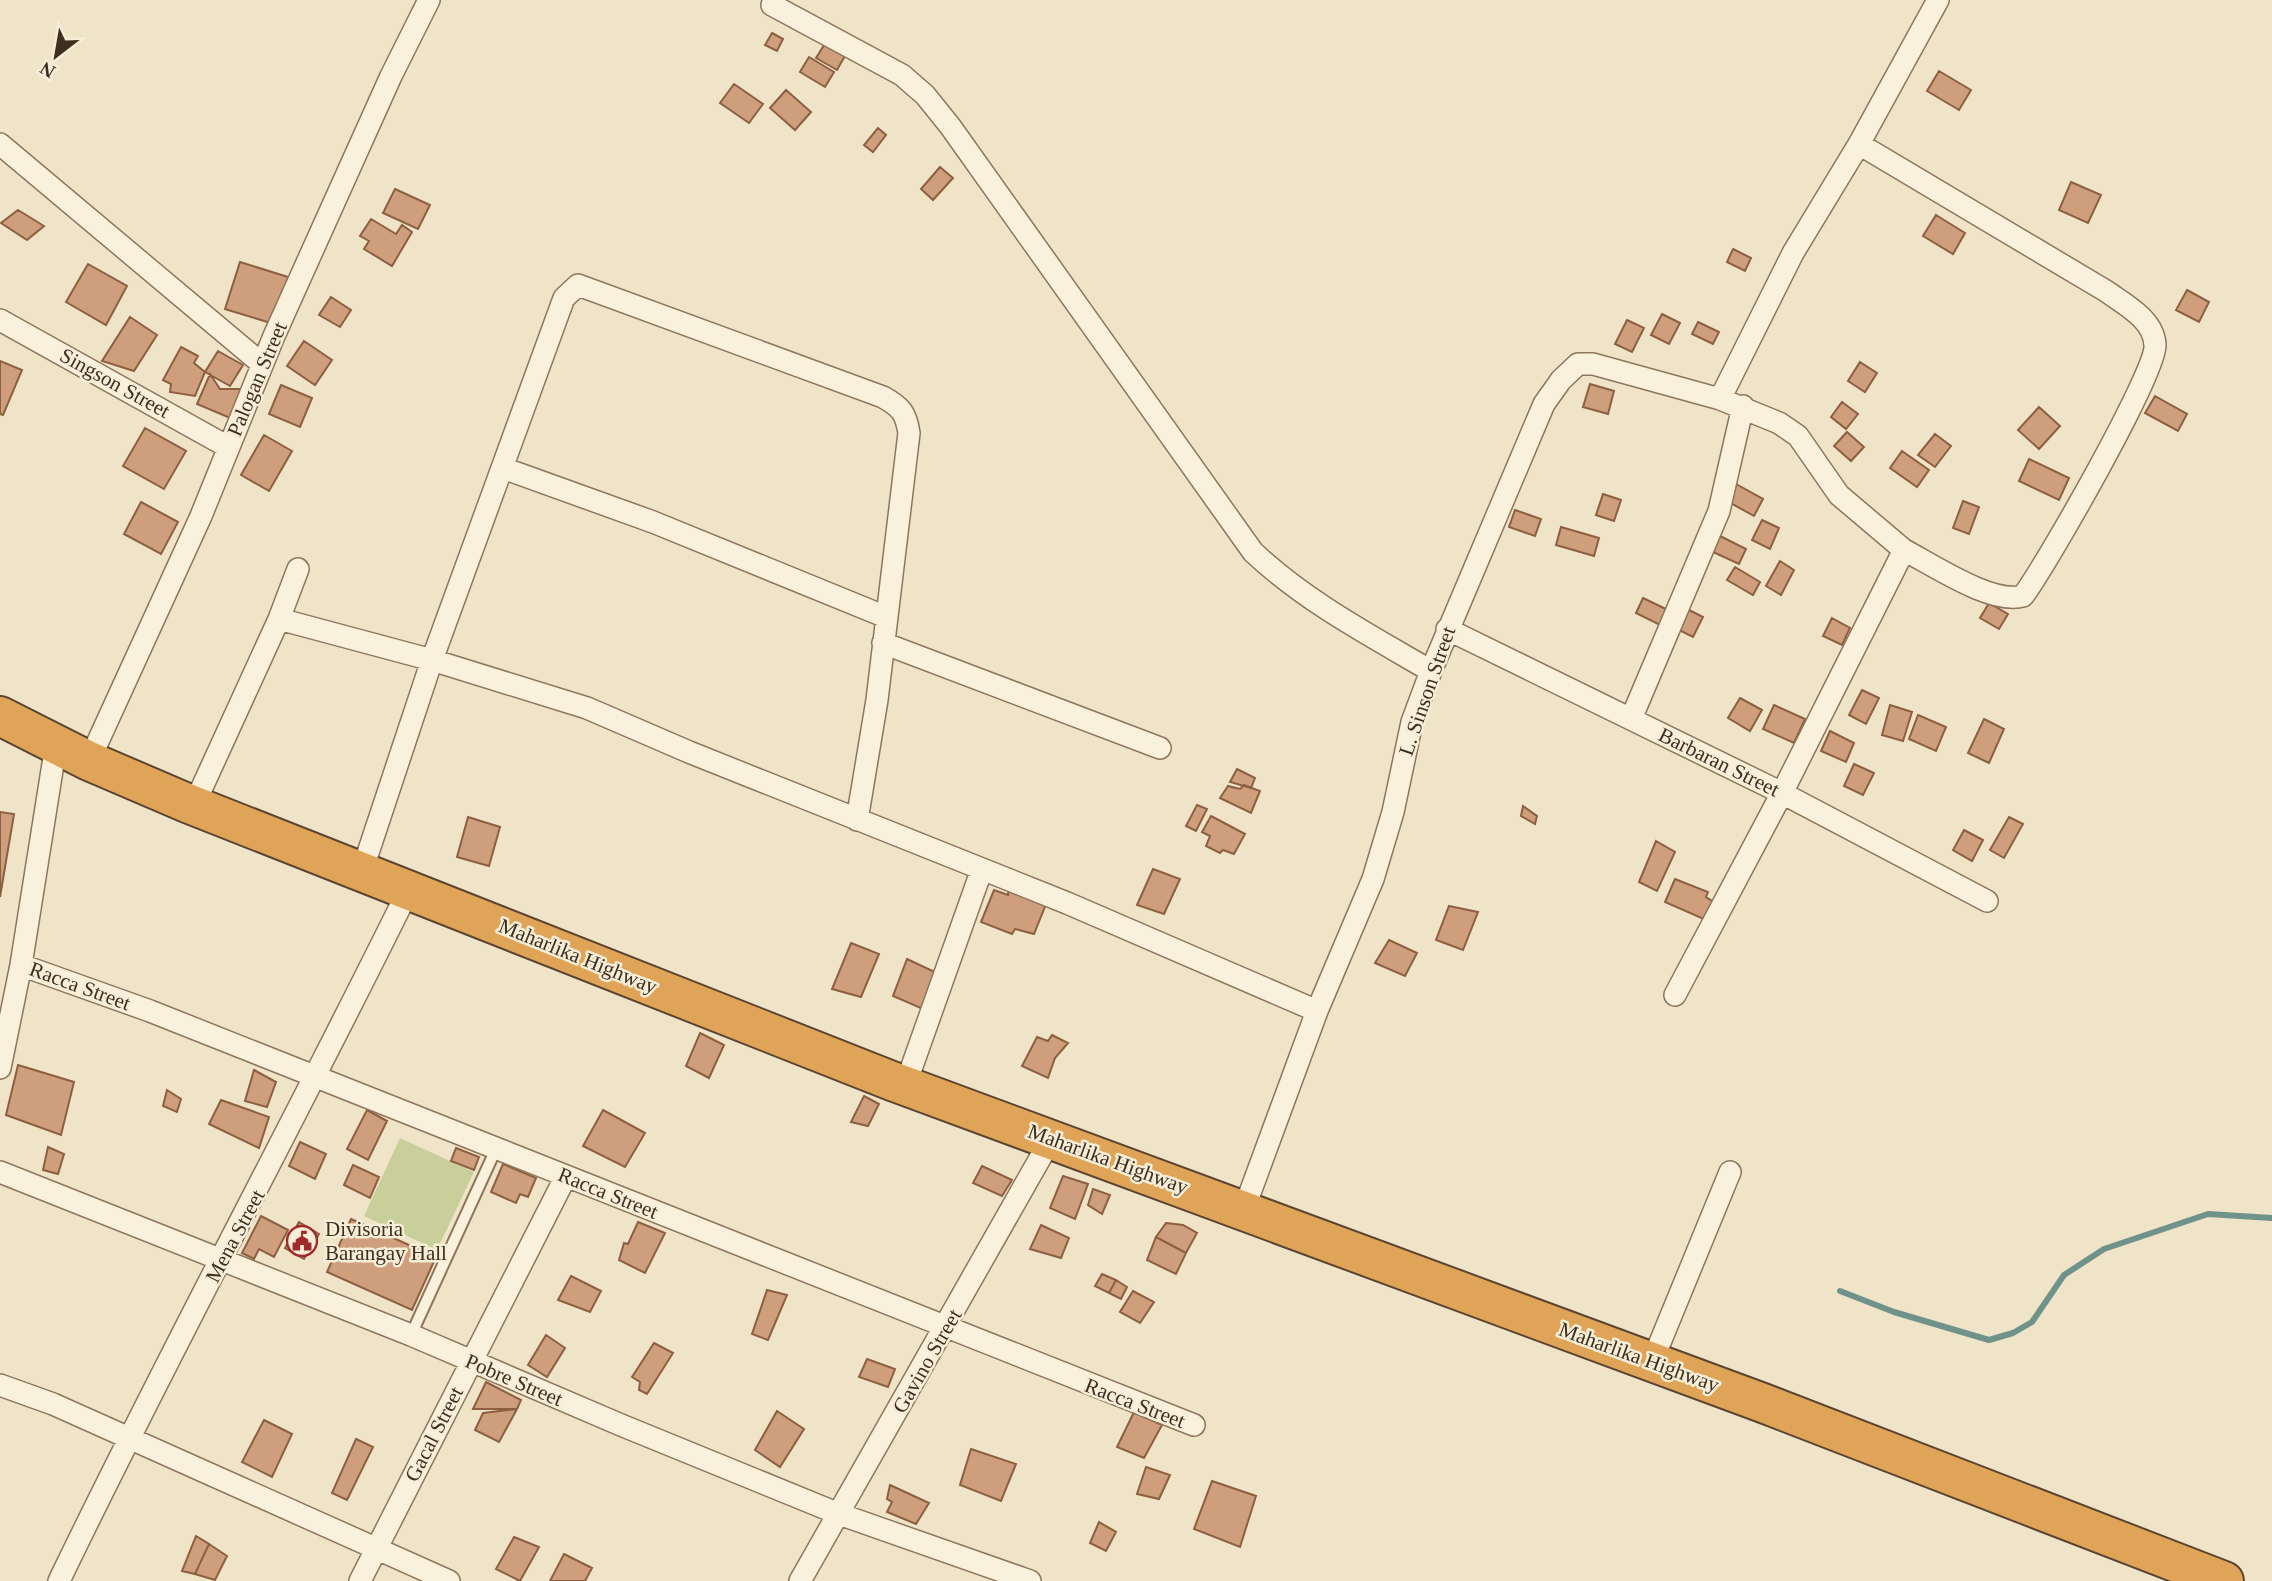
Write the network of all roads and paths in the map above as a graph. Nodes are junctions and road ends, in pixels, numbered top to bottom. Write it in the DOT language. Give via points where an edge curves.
graph roads {
  1 [pos="429,0"];
  2 [pos="1938,0"];
  3 [pos="772,5"];
  4 [pos="0,144"];
  5 [pos="1859,144"];
  6 [pos="0,320"];
  7 [pos="262,364"];
  8 [pos="1720,399"];
  9 [pos="1744,406"];
  10 [pos="228,447"];
  11 [pos="503,468"];
  12 [pos="1904,550"];
  13 [pos="298,569"];
  14 [pos="886,617"];
  15 [pos="279,619"];
  16 [pos="1447,629"];
  17 [pos="883,643"];
  18 [pos="432,660"];
  19 [pos="1430,671"];
  20 [pos="0,716"];
  21 [pos="1631,719"];
  22 [pos="1160,748"];
  23 [pos="73,753"];
  24 [pos="1782,793"];
  25 [pos="194,805"];
  26 [pos="857,820"];
  27 [pos="982,869"];
  28 [pos="362,871"];
  29 [pos="409,889"];
  30 [pos="1987,901"];
  31 [pos="21,965"];
  32 [pos="1675,995"];
  33 [pos="1317,1011"];
  34 [pos="0,1068"];
  35 [pos="317,1077"];
  36 [pos="905,1086"];
  37 [pos="1052,1139"];
  38 [pos="496,1149"];
  39 [pos="0,1172"];
  40 [pos="1730,1172"];
  41 [pos="566,1176"];
  42 [pos="1244,1209"];
  43 [pos="223,1259"];
  44 [pos="947,1327"];
  45 [pos="411,1335"];
  46 [pos="471,1362"];
  47 [pos="1651,1362"];
  48 [pos="0,1385"];
  49 [pos="1194,1425"];
  50 [pos="127,1438"];
  51 [pos="839,1514"];
  52 [pos="376,1551"];
  53 [pos="59,1581"];
  54 [pos="360,1581"];
  55 [pos="449,1581"];
  56 [pos="800,1581"];
  57 [pos="1030,1581"];
  58 [pos="2224,1581"];
  1 -- 7 [label="street, Palogan Street"];
  2 -- 5 [label="street"];
  3 -- 19 [label="street" via="877,60 919,89 1253,552 1316,602"];
  4 -- 7 [label="street"];
  5 -- 8 [label="street" via="1793,253"];
  5 -- 12 [label="street" via="2106,291 2139,315 2155,345 2140,392 2023,596 1998,596"];
  6 -- 10 [label="street, Singson Street"];
  7 -- 10 [label="street, Palogan Street"];
  8 -- 9 [label="street"];
  8 -- 16 [label="street, L. Sinson Street" via="1578,364 1544,404"];
  9 -- 12 [label="street" via="1798,436 1839,495"];
  9 -- 21 [label="street" via="1719,510"];
  10 -- 23 [label="street, Palogan Street" via="201,516"];
  11 -- 14 [label="street" via="653,522"];
  11 -- 14 [label="street" via="564,298 578,285 883,397 906,415 909,433"];
  11 -- 18 [label="street"];
  12 -- 24 [label="street"];
  13 -- 15 [label="street"];
  14 -- 17 [label="street"];
  15 -- 18 [label="street"];
  15 -- 25 [label="street"];
  16 -- 19 [label="street, L. Sinson Street"];
  16 -- 21 [label="street, Barbaran Street"];
  17 -- 22 [label="street"];
  17 -- 26 [label="street"];
  18 -- 26 [label="street" via="587,708"];
  18 -- 28 [label="street"];
  19 -- 33 [label="street, L. Sinson Street" via="1412,722 1373,880"];
  20 -- 23 [label="highway, Maharlika Highway"];
  21 -- 24 [label="street, Barbaran Street"];
  23 -- 25 [label="highway, Maharlika Highway"];
  23 -- 31 [label="street, Palogan Street"];
  24 -- 30 [label="street, Barbaran Street"];
  24 -- 32 [label="street"];
  25 -- 28 [label="highway, Maharlika Highway"];
  26 -- 27 [label="street"];
  27 -- 33 [label="street"];
  27 -- 36 [label="street"];
  28 -- 29 [label="highway, Maharlika Highway"];
  29 -- 35 [label="street, Mena Street"];
  29 -- 36 [label="highway, Maharlika Highway"];
  31 -- 34 [label="street, Palogan Street"];
  31 -- 35 [label="street, Racca Street"];
  33 -- 42 [label="street, L. Sinson Street"];
  35 -- 38 [label="street, Racca Street"];
  35 -- 43 [label="street, Mena Street"];
  36 -- 37 [label="highway, Maharlika Highway"];
  37 -- 42 [label="highway, Maharlika Highway"];
  37 -- 44 [label="street, Gavino Street"];
  38 -- 41 [label="street, Racca Street"];
  38 -- 45 [label="lane"];
  39 -- 43 [label="street, Pobre Street"];
  40 -- 47 [label="street"];
  41 -- 44 [label="street, Racca Street"];
  41 -- 46 [label="street, Gacal Street"];
  42 -- 47 [label="highway, Maharlika Highway"];
  43 -- 45 [label="street, Pobre Street"];
  43 -- 50 [label="street, Mena Street"];
  44 -- 49 [label="street, Racca Street"];
  44 -- 51 [label="street, Gavino Street"];
  45 -- 46 [label="street, Pobre Street"];
  46 -- 51 [label="street, Pobre Street"];
  46 -- 52 [label="street, Gacal Street"];
  47 -- 58 [label="highway, Maharlika Highway"];
  48 -- 50 [label="street"];
  50 -- 52 [label="street"];
  50 -- 53 [label="street, Mena Street"];
  51 -- 56 [label="street, Gavino Street"];
  51 -- 57 [label="street, Pobre Street"];
  52 -- 54 [label="street, Gacal Street"];
  52 -- 55 [label="street"];
}
